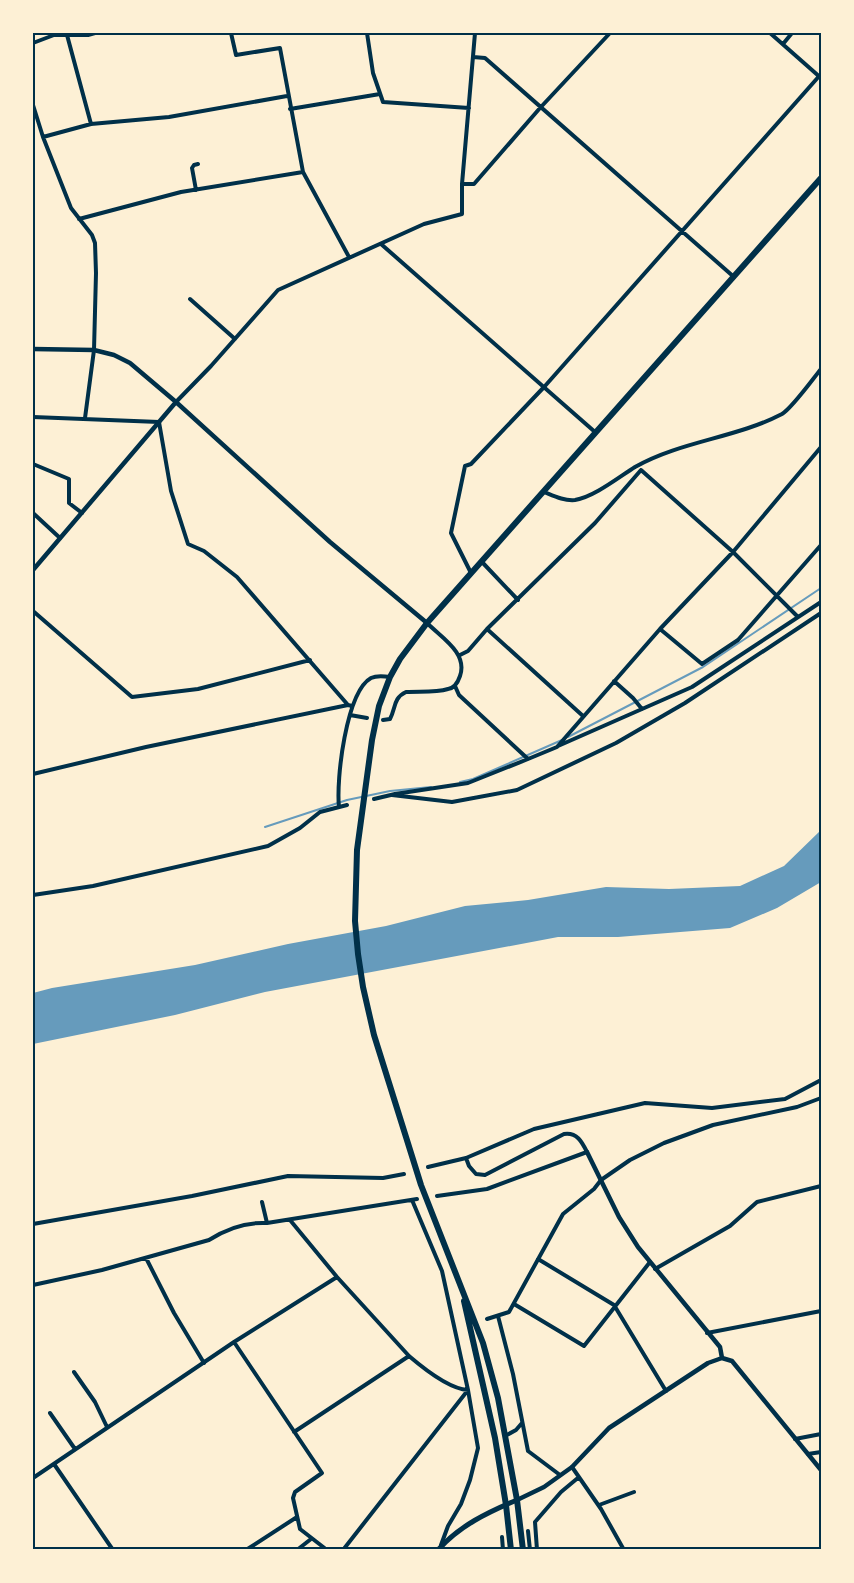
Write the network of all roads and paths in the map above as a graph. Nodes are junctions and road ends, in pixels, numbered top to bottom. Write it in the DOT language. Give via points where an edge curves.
graph roads {
  1 [pos="95,33"];
  2 [pos="231,33"];
  3 [pos="368,33"];
  4 [pos="475,33"];
  5 [pos="610,33"];
  6 [pos="770,33"];
  7 [pos="792,33"];
  8 [pos="67,35"];
  9 [pos="33,43"];
  10 [pos="783,44"];
  11 [pos="473,57"];
  12 [pos="820,76"];
  13 [pos="380,94"];
  14 [pos="287,96"];
  15 [pos="33,105"];
  16 [pos="469,108"];
  17 [pos="540,108"];
  18 [pos="290,109"];
  19 [pos="91,124"];
  20 [pos="39,125"];
  21 [pos="33,126"];
  22 [pos="43,137"];
  23 [pos="198,164"];
  24 [pos="303,172"];
  25 [pos="821,178"];
  26 [pos="462,184"];
  27 [pos="196,190"];
  28 [pos="79,219"];
  29 [pos="682,231"];
  30 [pos="381,244"];
  31 [pos="349,257"];
  32 [pos="734,277"];
  33 [pos="190,298"];
  34 [pos="235,339"];
  35 [pos="33,349"];
  36 [pos="94,350"];
  37 [pos="821,369"];
  38 [pos="545,386"];
  39 [pos="176,402"];
  40 [pos="33,417"];
  41 [pos="85,418"];
  42 [pos="159,422"];
  43 [pos="596,433"];
  44 [pos="821,447"];
  45 [pos="33,464"];
  46 [pos="639,468"];
  47 [pos="544,492"];
  48 [pos="33,513"];
  49 [pos="82,513"];
  50 [pos="60,538"];
  51 [pos="821,545"];
  52 [pos="733,552"];
  53 [pos="482,561"];
  54 [pos="33,570"];
  55 [pos="471,573"];
  56 [pos="777,595"];
  57 [pos="518,600"];
  58 [pos="821,602"];
  59 [pos="33,611"];
  60 [pos="821,613"];
  61 [pos="798,617"];
  62 [pos="427,623"];
  63 [pos="488,629"];
  64 [pos="660,629"];
  65 [pos="460,655"];
  66 [pos="310,660"];
  67 [pos="390,677"];
  68 [pos="614,681"];
  69 [pos="455,687"];
  70 [pos="350,705"];
  71 [pos="642,709"];
  72 [pos="350,715"];
  73 [pos="583,716"];
  74 [pos="367,718"];
  75 [pos="383,720"];
  76 [pos="557,747"];
  77 [pos="528,759"];
  78 [pos="33,774"];
  79 [pos="392,795"];
  80 [pos="374,799"];
  81 [pos="347,805"];
  82 [pos="339,807"];
  83 [pos="33,895"];
  84 [pos="821,1080"];
  85 [pos="821,1098"];
  86 [pos="587,1152"];
  87 [pos="466,1158"];
  88 [pos="428,1167"];
  89 [pos="404,1174"];
  90 [pos="601,1180"];
  91 [pos="821,1186"];
  92 [pos="436,1196"];
  93 [pos="262,1202"];
  94 [pos="289,1220"];
  95 [pos="267,1223"];
  96 [pos="33,1224"];
  97 [pos="146,1258"];
  98 [pos="538,1259"];
  99 [pos="650,1262"];
  100 [pos="656,1269"];
  101 [pos="337,1277"];
  102 [pos="459,1280"];
  103 [pos="33,1285"];
  104 [pos="514,1304"];
  105 [pos="614,1305"];
  106 [pos="821,1311"];
  107 [pos="498,1316"];
  108 [pos="487,1319"];
  109 [pos="707,1333"];
  110 [pos="234,1342"];
  111 [pos="410,1356"];
  112 [pos="722,1358"];
  113 [pos="204,1363"];
  114 [pos="74,1372"];
  115 [pos="468,1390"];
  116 [pos="666,1391"];
  117 [pos="50,1413"];
  118 [pos="523,1422"];
  119 [pos="107,1427"];
  120 [pos="294,1432"];
  121 [pos="821,1434"];
  122 [pos="505,1436"];
  123 [pos="795,1439"];
  124 [pos="75,1449"];
  125 [pos="821,1452"];
  126 [pos="808,1454"];
  127 [pos="54,1464"];
  128 [pos="572,1467"];
  129 [pos="821,1470"];
  130 [pos="560,1475"];
  131 [pos="579,1477"];
  132 [pos="33,1479"];
  133 [pos="634,1492"];
  134 [pos="517,1500"];
  135 [pos="506,1505"];
  136 [pos="599,1505"];
  137 [pos="297,1517"];
  138 [pos="528,1531"];
  139 [pos="502,1537"];
  140 [pos="311,1539"];
  141 [pos="439,1548"];
  142 [pos="113,1550"];
  143 [pos="246,1550"];
  144 [pos="297,1550"];
  145 [pos="327,1550"];
  146 [pos="343,1550"];
  147 [pos="503,1550"];
  148 [pos="511,1550"];
  149 [pos="523,1550"];
  150 [pos="530,1550"];
  151 [pos="537,1550"];
  152 [pos="624,1550"];
  1 -- 8 [label="street"];
  2 -- 14 [label="street" via="236,55 280,48"];
  3 -- 13 [label="street" via="371,65"];
  4 -- 11 [label="street"];
  5 -- 17 [label="street"];
  6 -- 10 [label="street"];
  7 -- 10 [label="street"];
  8 -- 9 [label="street"];
  8 -- 19 [label="street"];
  10 -- 12 [label="street"];
  11 -- 16 [label="street"];
  11 -- 17 [label="street" via="485,58"];
  12 -- 29 [label="street"];
  13 -- 16 [label="street" via="382,102"];
  13 -- 18 [label="street"];
  14 -- 18 [label="street"];
  14 -- 19 [label="street" via="169,117"];
  15 -- 20 [label="street"];
  16 -- 26 [label="street"];
  17 -- 26 [label="street" via="474,184"];
  17 -- 29 [label="street"];
  18 -- 24 [label="street"];
  19 -- 22 [label="street"];
  20 -- 21 [label="street"];
  20 -- 22 [label="street"];
  22 -- 28 [label="street"];
  23 -- 27 [label="street" via="192,168"];
  24 -- 27 [label="street"];
  24 -- 31 [label="street"];
  25 -- 32 [label="highway"];
  26 -- 30 [label="street" via="462,214 424,224"];
  27 -- 28 [label="street"];
  28 -- 36 [label="street" via="95,243"];
  29 -- 32 [label="street"];
  29 -- 38 [label="street"];
  30 -- 31 [label="street"];
  30 -- 38 [label="street"];
  31 -- 34 [label="street" via="278,290"];
  32 -- 43 [label="highway"];
  33 -- 34 [label="street"];
  34 -- 39 [label="street"];
  35 -- 36 [label="street"];
  36 -- 39 [label="street" via="130,363"];
  36 -- 41 [label="street"];
  37 -- 46 [label="street" via="784,413 655,457"];
  38 -- 43 [label="street"];
  38 -- 55 [label="street" via="471,465 465,466 451,533"];
  39 -- 42 [label="street"];
  39 -- 62 [label="street" via="330,542"];
  40 -- 41 [label="street"];
  41 -- 42 [label="street"];
  42 -- 49 [label="street"];
  42 -- 66 [label="street" via="171,491 188,544 204,551 237,577"];
  43 -- 47 [label="highway"];
  44 -- 52 [label="street"];
  45 -- 49 [label="street" via="69,479 69,503"];
  46 -- 47 [label="street" via="576,500"];
  46 -- 52 [label="street"];
  46 -- 57 [label="street" via="595,523"];
  47 -- 53 [label="highway"];
  48 -- 50 [label="street"];
  49 -- 50 [label="street"];
  50 -- 54 [label="street"];
  51 -- 56 [label="street"];
  52 -- 56 [label="street"];
  52 -- 64 [label="street"];
  53 -- 55 [label="highway"];
  53 -- 57 [label="street"];
  55 -- 62 [label="highway"];
  56 -- 61 [label="street"];
  56 -- 64 [label="street" via="738,640 702,664"];
  57 -- 63 [label="street"];
  58 -- 61 [label="street"];
  59 -- 66 [label="street" via="132,697 198,689"];
  60 -- 79 [label="street" via="685,703 616,743 517,790 452,802"];
  61 -- 71 [label="street" via="692,687"];
  62 -- 65 [label="street"];
  62 -- 67 [label="highway"];
  63 -- 65 [label="street"];
  63 -- 73 [label="street"];
  64 -- 68 [label="street"];
  65 -- 69 [label="street" via="462,669"];
  66 -- 70 [label="street"];
  67 -- 70 [label="street" via="370,678"];
  67 -- 102 [label="highway" via="372,740 357,850 355,921 374,1035 421,1185"];
  68 -- 71 [label="street"];
  68 -- 73 [label="street"];
  69 -- 75 [label="street" via="401,694 390,719"];
  69 -- 77 [label="street"];
  70 -- 72 [label="street"];
  70 -- 78 [label="street"];
  71 -- 76 [label="street"];
  72 -- 74 [label="street"];
  72 -- 82 [label="street" via="340,760"];
  73 -- 76 [label="street"];
  76 -- 77 [label="street"];
  77 -- 79 [label="street" via="468,783"];
  79 -- 80 [label="street"];
  81 -- 82 [label="street"];
  82 -- 83 [label="street" via="320,813 268,846 93,886"];
  84 -- 87 [label="street" via="785,1099 712,1108 645,1102 534,1129"];
  85 -- 90 [label="street" via="713,1125 664,1143"];
  86 -- 87 [label="street" via="580,1139 569,1133 485,1174 476,1174"];
  86 -- 90 [label="street"];
  86 -- 92 [label="street" via="487,1188"];
  87 -- 88 [label="street"];
  89 -- 96 [label="street" via="383,1178 288,1176"];
  90 -- 98 [label="street" via="563,1214"];
  90 -- 99 [label="street" via="619,1217"];
  91 -- 100 [label="street" via="757,1202 730,1226"];
  93 -- 95 [label="street"];
  94 -- 95 [label="street"];
  94 -- 101 [label="street"];
  94 -- 115 [label="street" via="415,1200 442,1271"];
  95 -- 97 [label="street" via="253,1223"];
  97 -- 103 [label="street"];
  97 -- 113 [label="street"];
  98 -- 104 [label="street"];
  98 -- 105 [label="street"];
  99 -- 100 [label="street"];
  99 -- 105 [label="street"];
  100 -- 109 [label="street"];
  101 -- 110 [label="street"];
  101 -- 111 [label="street"];
  102 -- 122 [label="highway" via="483,1343"];
  102 -- 135 [label="highway" via="486,1394"];
  104 -- 105 [label="street" via="584,1346"];
  104 -- 107 [label="street" via="510,1312"];
  105 -- 116 [label="street"];
  106 -- 109 [label="street"];
  107 -- 108 [label="street"];
  107 -- 118 [label="street"];
  109 -- 112 [label="street" via="720,1347"];
  110 -- 113 [label="street"];
  110 -- 120 [label="street"];
  111 -- 115 [label="street" via="459,1390"];
  111 -- 120 [label="street"];
  112 -- 116 [label="street"];
  112 -- 123 [label="street" via="732,1361"];
  113 -- 119 [label="street"];
  114 -- 119 [label="street"];
  115 -- 141 [label="street" via="478,1448 461,1504"];
  115 -- 146 [label="street"];
  116 -- 128 [label="street" via="609,1428"];
  117 -- 124 [label="street"];
  118 -- 122 [label="street"];
  118 -- 130 [label="street" via="528,1451"];
  119 -- 124 [label="street"];
  120 -- 137 [label="street" via="322,1473 295,1492"];
  121 -- 123 [label="street"];
  122 -- 134 [label="highway"];
  123 -- 126 [label="street"];
  124 -- 127 [label="street"];
  125 -- 126 [label="street"];
  126 -- 129 [label="street"];
  127 -- 132 [label="street"];
  127 -- 142 [label="street"];
  128 -- 130 [label="street"];
  128 -- 131 [label="street"];
  130 -- 134 [label="street"];
  131 -- 136 [label="street"];
  131 -- 151 [label="street" via="535,1522"];
  133 -- 136 [label="street"];
  134 -- 135 [label="main road"];
  134 -- 149 [label="highway"];
  135 -- 141 [label="main road" via="460,1530"];
  135 -- 148 [label="highway"];
  136 -- 152 [label="street"];
  137 -- 140 [label="street" via="300,1529"];
  137 -- 143 [label="street"];
  138 -- 150 [label="street"];
  139 -- 147 [label="street"];
  140 -- 144 [label="street"];
  140 -- 145 [label="street"];
}
